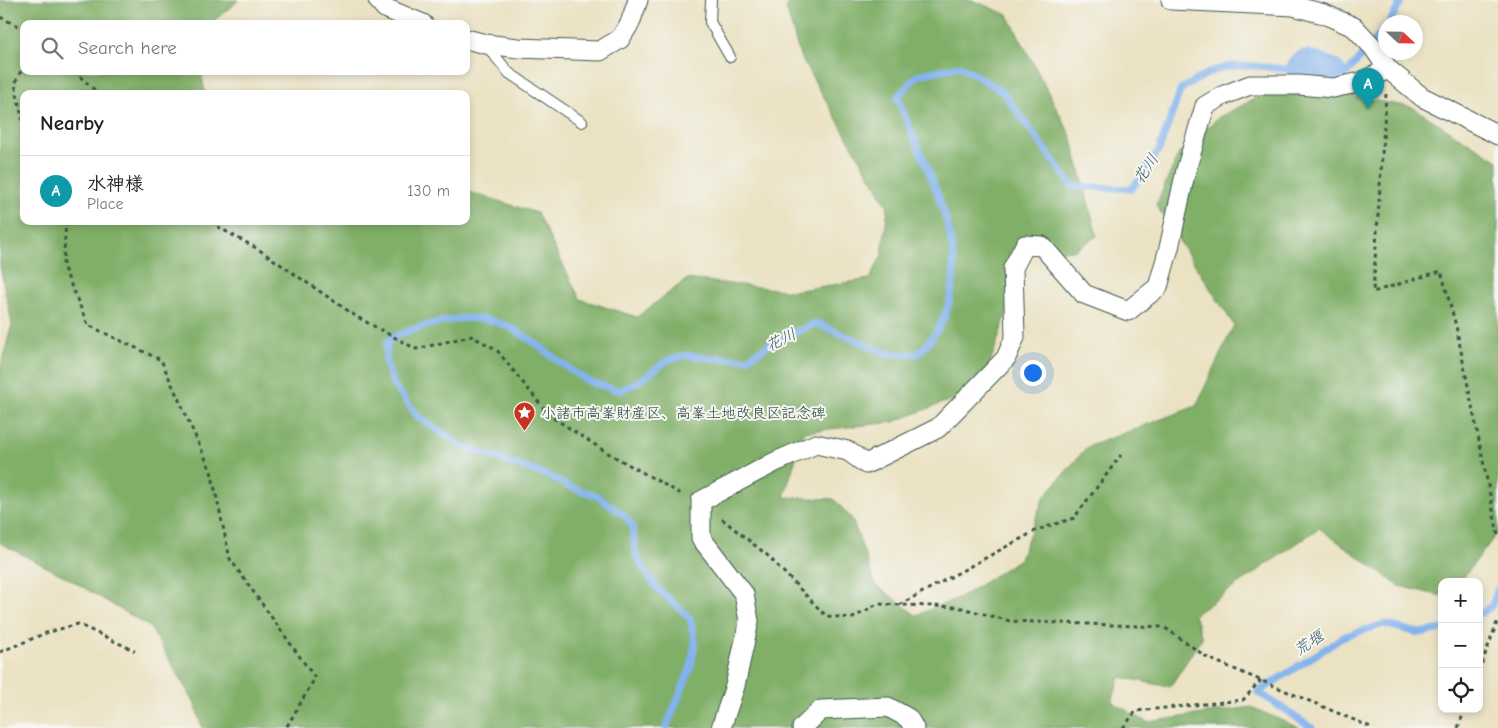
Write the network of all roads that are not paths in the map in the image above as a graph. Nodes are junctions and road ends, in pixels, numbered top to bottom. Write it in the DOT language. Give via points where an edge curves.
graph roads {
  1 [pos="378,0"];
  2 [pos="638,0"];
  3 [pos="711,0"];
  4 [pos="1171,0"];
  5 [pos="414,20"];
  6 [pos="470,40"];
  7 [pos="486,44"];
  8 [pos="730,57"];
  9 [pos="1388,69"];
  10 [pos="582,122"];
  11 [pos="1498,135"];
  12 [pos="721,728"];
  13 [pos="802,728"];
  14 [pos="914,728"];
  1 -- 5 [label="street" via="385,8"];
  2 -- 7 [label="street" via="620,39 600,51"];
  3 -- 8 [label="lane" via="710,22"];
  4 -- 9 [label="street" via="1293,6 1324,14 1354,26 1374,47"];
  6 -- 7 [label="street"];
  7 -- 10 [label="lane" via="509,73"];
  9 -- 11 [label="street" via="1422,97"];
  9 -- 12 [label="street" via="1361,82 1333,88 1250,84 1205,106 1158,286 1128,311 1084,294 1042,246 1025,245 1013,268 1015,336 1006,358 938,428 866,464 848,451 816,444 701,502 701,538 744,594 749,621 735,686"];
  13 -- 14 [label="street" via="821,710 888,707 908,718"];
}
